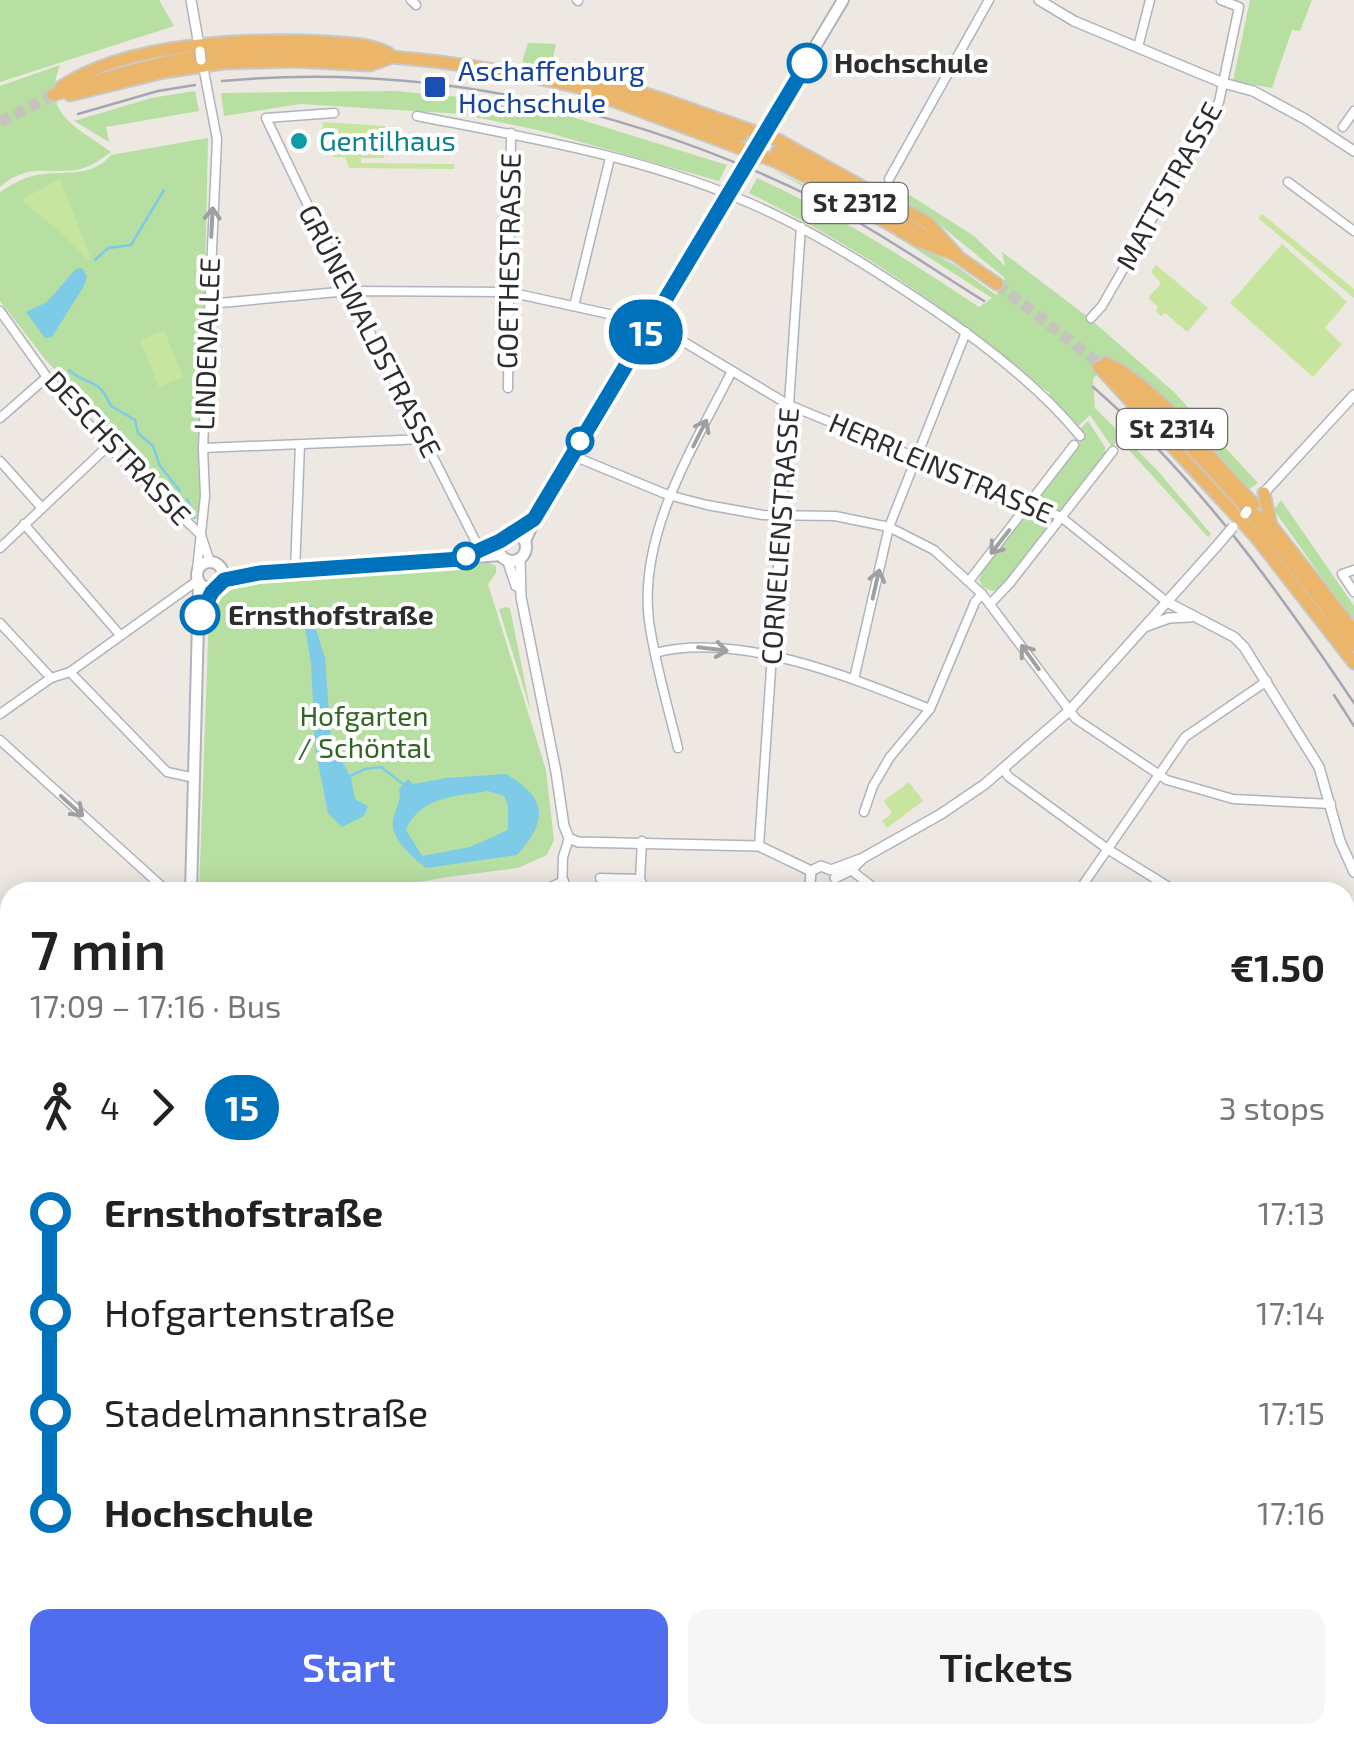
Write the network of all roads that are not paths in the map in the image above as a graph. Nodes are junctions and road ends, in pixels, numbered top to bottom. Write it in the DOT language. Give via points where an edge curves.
graph roads {
  1 [pos="192,0"];
  2 [pos="843,0"];
  3 [pos="989,0"];
  4 [pos="1039,0"];
  5 [pos="1150,0"];
  6 [pos="1221,0"];
  7 [pos="1138,47"];
  8 [pos="200,56"];
  9 [pos="396,57"];
  10 [pos="1223,82"];
  11 [pos="576,84"];
  12 [pos="53,95"];
  13 [pos="1354,111"];
  14 [pos="334,112"];
  15 [pos="417,116"];
  16 [pos="1343,128"];
  17 [pos="511,133"];
  18 [pos="741,136"];
  19 [pos="756,147"];
  20 [pos="1354,151"];
  21 [pos="778,152"];
  22 [pos="610,158"];
  23 [pos="889,178"];
  24 [pos="1288,182"];
  25 [pos="725,189"];
  26 [pos="802,227"];
  27 [pos="1354,231"];
  28 [pos="956,255"];
  29 [pos="997,284"];
  30 [pos="349,291"];
  31 [pos="509,292"];
  32 [pos="209,304"];
  33 [pos="574,306"];
  34 [pos="0,311"];
  35 [pos="1091,318"];
  36 [pos="651,324"];
  37 [pos="966,332"];
  38 [pos="1101,365"];
  39 [pos="732,371"];
  40 [pos="47,378"];
  41 [pos="508,388"];
  42 [pos="1354,394"];
  43 [pos="789,406"];
  44 [pos="0,418"];
  45 [pos="1080,436"];
  46 [pos="424,439"];
  47 [pos="300,445"];
  48 [pos="1074,445"];
  49 [pos="108,446"];
  50 [pos="203,448"];
  51 [pos="1113,451"];
  52 [pos="571,455"];
  53 [pos="916,456"];
  54 [pos="0,461"];
  55 [pos="1264,493"];
  56 [pos="668,494"];
  57 [pos="1031,502"];
  58 [pos="42,507"];
  59 [pos="1247,514"];
  60 [pos="782,516"];
  61 [pos="1061,517"];
  62 [pos="534,519"];
  63 [pos="24,524"];
  64 [pos="1271,525"];
  65 [pos="889,527"];
  66 [pos="514,533"];
  67 [pos="201,535"];
  68 [pos="500,541"];
  69 [pos="524,541"];
  70 [pos="477,544"];
  71 [pos="0,548"];
  72 [pos="504,558"];
  73 [pos="520,558"];
  74 [pos="460,559"];
  75 [pos="215,565"];
  76 [pos="296,570"];
  77 [pos="1354,570"];
  78 [pos="248,574"];
  79 [pos="198,578"];
  80 [pos="969,581"];
  81 [pos="219,584"];
  82 [pos="1354,592"];
  83 [pos="982,594"];
  84 [pos="521,597"];
  85 [pos="1166,602"];
  86 [pos="990,604"];
  87 [pos="200,615"];
  88 [pos="1197,618"];
  89 [pos="0,623"];
  90 [pos="1140,630"];
  91 [pos="1354,631"];
  92 [pos="120,636"];
  93 [pos="1354,645"];
  94 [pos="655,653"];
  95 [pos="772,656"];
  96 [pos="1354,663"];
  97 [pos="70,672"];
  98 [pos="52,678"];
  99 [pos="854,679"];
  100 [pos="1267,681"];
  101 [pos="930,709"];
  102 [pos="1068,711"];
  103 [pos="0,714"];
  104 [pos="0,740"];
  105 [pos="678,748"];
  106 [pos="1003,769"];
  107 [pos="1160,775"];
  108 [pos="195,778"];
  109 [pos="1331,804"];
  110 [pos="864,812"];
  111 [pos="569,838"];
  112 [pos="642,841"];
  113 [pos="759,846"];
  114 [pos="1109,850"];
  115 [pos="849,867"];
  116 [pos="811,871"];
  117 [pos="1354,872"];
  118 [pos="833,874"];
  119 [pos="600,878"];
  120 [pos="640,879"];
  121 [pos="564,881"];
  122 [pos="157,882"];
  123 [pos="191,882"];
  124 [pos="638,882"];
  125 [pos="641,882"];
  126 [pos="810,882"];
  127 [pos="832,882"];
  128 [pos="867,882"];
  129 [pos="1085,882"];
  130 [pos="1160,882"];
  1 -- 8 [label="street"];
  2 -- 19 [label="main road"];
  3 -- 23 [label="street"];
  4 -- 7 [label="street"];
  5 -- 7 [label="street"];
  6 -- 10 [label="street, MATTSTRASSE" via="1239,7"];
  7 -- 10 [label="street"];
  8 -- 9 [label="highway" via="370,65"];
  8 -- 9 [label="highway" via="300,41 371,45"];
  8 -- 12 [label="highway" via="77,95"];
  8 -- 12 [label="highway" via="105,66"];
  32 -- 8 [label="street, LINDENALLEE, one-way" via="215,125"];
  9 -- 11 [label="highway"];
  9 -- 12 [label="highway" via="216,54 136,68"];
  10 -- 20 [label="street" via="1286,108"];
  10 -- 35 [label="street, MATTSTRASSE" via="1196,147"];
  11 -- 18 [label="highway"];
  11 -- 19 [label="highway, St 2312" via="609,102"];
  11 -- 19 [label="highway, St 2312" via="635,90"];
  13 -- 16 [label="street"];
  14 -- 30 [label="street, GRÜNEWALDSTRASSE" via="266,118"];
  15 -- 17 [label="street"];
  17 -- 22 [label="street"];
  17 -- 31 [label="street, GOETHESTRASSE"];
  19 -- 25 [label="main road, bridge"];
  19 -- 28 [label="highway, St 2312"];
  19 -- 28 [label="highway, St 2312" via="849,177 928,223"];
  21 -- 28 [label="highway"];
  22 -- 25 [label="street"];
  22 -- 33 [label="street"];
  24 -- 27 [label="street"];
  25 -- 26 [label="street"];
  25 -- 36 [label="main road"];
  26 -- 37 [label="street"];
  26 -- 43 [label="street, CORNELIENSTRASSE"];
  28 -- 29 [label="highway"];
  30 -- 31 [label="street, HERRLEINSTRASSE"];
  30 -- 32 [label="street, HERRLEINSTRASSE"];
  30 -- 46 [label="street, GRÜNEWALDSTRASSE"];
  31 -- 33 [label="street, HERRLEINSTRASSE"];
  31 -- 41 [label="street, GOETHESTRASSE"];
  32 -- 50 [label="street, LINDENALLEE"];
  33 -- 36 [label="street, HERRLEINSTRASSE"];
  34 -- 40 [label="street, DESCHSTRASSE"];
  36 -- 39 [label="street, HERRLEINSTRASSE"];
  36 -- 52 [label="main road"];
  37 -- 45 [label="street"];
  37 -- 53 [label="street"];
  38 -- 59 [label="highway"];
  38 -- 59 [label="highway" via="1119,369 1152,396"];
  38 -- 93 [label="highway, St 2314" via="1185,444"];
  39 -- 43 [label="street, HERRLEINSTRASSE"];
  56 -- 39 [label="street, one-way"];
  40 -- 44 [label="street"];
  40 -- 49 [label="street, DESCHSTRASSE"];
  42 -- 55 [label="street"];
  43 -- 53 [label="street, HERRLEINSTRASSE"];
  43 -- 60 [label="street, CORNELIENSTRASSE"];
  46 -- 47 [label="street"];
  46 -- 70 [label="street, GRÜNEWALDSTRASSE"];
  47 -- 50 [label="street"];
  47 -- 76 [label="street"];
  48 -- 57 [label="street"];
  49 -- 58 [label="street"];
  49 -- 67 [label="street, DESCHSTRASSE"];
  50 -- 67 [label="street, LINDENALLEE"];
  51 -- 61 [label="street"];
  52 -- 56 [label="street"];
  52 -- 62 [label="main road"];
  53 -- 57 [label="street, HERRLEINSTRASSE"];
  53 -- 65 [label="street"];
  54 -- 58 [label="street"];
  55 -- 59 [label="street"];
  55 -- 64 [label="highway"];
  56 -- 60 [label="street"];
  56 -- 94 [label="street" via="648,580"];
  57 -- 61 [label="street, HERRLEINSTRASSE"];
  57 -- 80 [label="street, one-way"];
  58 -- 63 [label="street"];
  59 -- 64 [label="highway"];
  59 -- 85 [label="street, bridge"];
  59 -- 96 [label="highway"];
  60 -- 65 [label="street" via="835,516"];
  60 -- 95 [label="street, CORNELIENSTRASSE"];
  61 -- 85 [label="street, HERRLEINSTRASSE"];
  61 -- 86 [label="street"];
  62 -- 66 [label="main road"];
  62 -- 69 [label="main road"];
  63 -- 71 [label="street"];
  63 -- 92 [label="street"];
  64 -- 91 [label="highway"];
  65 -- 80 [label="street" via="934,550"];
  99 -- 65 [label="street, one-way"];
  66 -- 68 [label="main road"];
  66 -- 69 [label="main road"];
  67 -- 75 [label="street, LINDENALLEE"];
  67 -- 79 [label="street"];
  68 -- 72 [label="main road"];
  68 -- 74 [label="main road"];
  69 -- 73 [label="main road"];
  72 -- 73 [label="main road"];
  72 -- 74 [label="main road"];
  72 -- 84 [label="street"];
  73 -- 84 [label="street"];
  74 -- 76 [label="main road"];
  75 -- 78 [label="main road"];
  75 -- 79 [label="main road" via="202,564"];
  75 -- 81 [label="main road"];
  76 -- 78 [label="main road"];
  77 -- 82 [label="street" via="1342,574"];
  78 -- 81 [label="main road"];
  79 -- 81 [label="main road" via="208,589"];
  79 -- 87 [label="main road"];
  79 -- 92 [label="street"];
  80 -- 83 [label="street"];
  81 -- 87 [label="main road"];
  83 -- 86 [label="street"];
  83 -- 101 [label="street"];
  84 -- 111 [label="street"];
  85 -- 88 [label="street"];
  85 -- 90 [label="street"];
  102 -- 86 [label="street, one-way"];
  87 -- 108 [label="main road"];
  88 -- 90 [label="street" via="1169,618"];
  88 -- 100 [label="street" via="1234,637"];
  89 -- 98 [label="street"];
  90 -- 102 [label="street"];
  92 -- 97 [label="street"];
  94 -- 95 [label="street, one-way" via="683,646"];
  94 -- 105 [label="street"];
  95 -- 99 [label="street"];
  95 -- 113 [label="street, CORNELIENSTRASSE"];
  97 -- 98 [label="street"];
  97 -- 108 [label="street" via="167,772"];
  98 -- 103 [label="street"];
  99 -- 101 [label="street"];
  100 -- 107 [label="street" via="1184,737"];
  100 -- 109 [label="street" via="1319,766"];
  101 -- 110 [label="street" via="890,757"];
  102 -- 106 [label="street"];
  102 -- 107 [label="street"];
  104 -- 122 [label="street, one-way"];
  106 -- 114 [label="street"];
  106 -- 115 [label="street"];
  107 -- 109 [label="street" via="1228,798"];
  107 -- 114 [label="street"];
  108 -- 123 [label="main road"];
  109 -- 117 [label="street"];
  111 -- 112 [label="street"];
  111 -- 121 [label="street"];
  112 -- 113 [label="street"];
  112 -- 120 [label="street"];
  113 -- 116 [label="street"];
  114 -- 129 [label="street"];
  114 -- 130 [label="street"];
  115 -- 118 [label="street"];
  115 -- 128 [label="street"];
  116 -- 118 [label="street" via="821,866"];
  116 -- 126 [label="street"];
  118 -- 127 [label="street"];
  119 -- 120 [label="street"];
  120 -- 124 [label="street"];
  120 -- 125 [label="street"];
}
